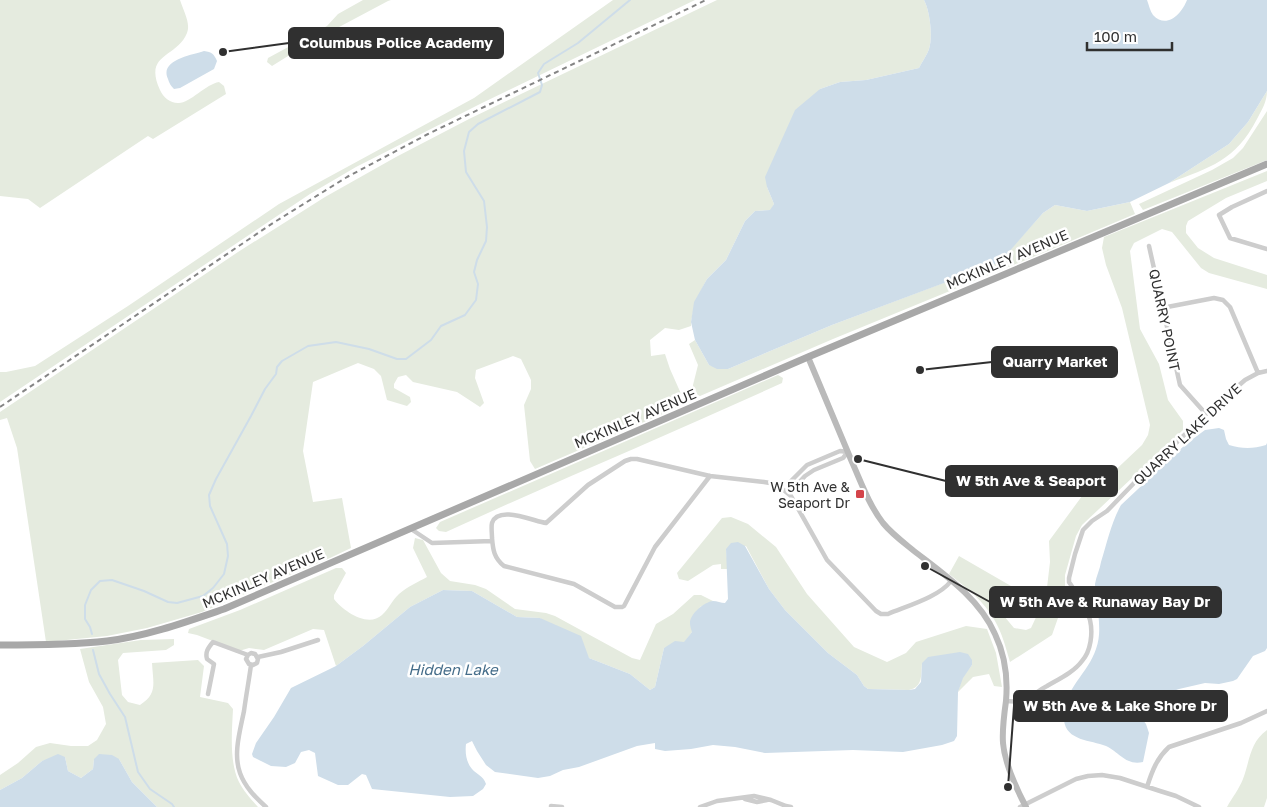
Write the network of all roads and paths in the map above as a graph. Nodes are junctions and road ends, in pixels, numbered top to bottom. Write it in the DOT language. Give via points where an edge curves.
graph roads {
  1 [pos="1267,164"];
  2 [pos="1267,191"];
  3 [pos="1149,246"];
  4 [pos="1267,249"];
  5 [pos="1162,308"];
  6 [pos="808,357"];
  7 [pos="1267,371"];
  8 [pos="1258,373"];
  9 [pos="1206,414"];
  10 [pos="848,452"];
  11 [pos="710,476"];
  12 [pos="788,490"];
  13 [pos="411,529"];
  14 [pos="492,541"];
  15 [pos="951,581"];
  16 [pos="318,640"];
  17 [pos="0,645"];
  18 [pos="248,655"];
  19 [pos="258,657"];
  20 [pos="251,665"];
  21 [pos="208,694"];
  22 [pos="1006,701"];
  23 [pos="1267,711"];
  24 [pos="1147,787"];
  25 [pos="551,806"];
  26 [pos="1024,806"];
  27 [pos="266,807"];
  28 [pos="562,807"];
  29 [pos="700,807"];
  30 [pos="791,807"];
  31 [pos="1198,807"];
  1 -- 6 [label="main road, MCKINLEY AVENUE"];
  2 -- 4 [label="street" via="1219,216 1230,238"];
  3 -- 5 [label="street, QUARRY POINT"];
  5 -- 8 [label="street" via="1214,298 1223,300 1230,307"];
  5 -- 9 [label="street, QUARRY POINT" via="1180,385"];
  6 -- 10 [label="main road"];
  6 -- 13 [label="main road, MCKINLEY AVENUE"];
  7 -- 8 [label="street, QUARRY LAKE DRIVE"];
  8 -- 9 [label="street, QUARRY LAKE DRIVE" via="1245,380"];
  9 -- 22 [label="street, QUARRY LAKE DRIVE" via="1107,511 1083,530 1069,578 1090,621 1091,639 1083,661 1025,702"];
  10 -- 12 [label="street" via="843,458 814,470"];
  10 -- 12 [label="street" via="840,451 807,465 789,484"];
  10 -- 15 [label="main road" via="864,490 884,524"];
  11 -- 12 [label="street" via="776,484"];
  11 -- 14 [label="street" via="631,459 588,485 546,523 503,514 496,516 492,522"];
  11 -- 14 [label="street" via="655,547 622,608 574,584 504,566 496,559"];
  12 -- 15 [label="street" via="827,560 876,611 888,614 939,593"];
  13 -- 14 [label="street" via="432,543"];
  13 -- 17 [label="main road, MCKINLEY AVENUE" via="224,609 167,628 108,640"];
  15 -- 22 [label="main road" via="979,607 995,634 1003,655"];
  16 -- 19 [label="street"];
  18 -- 19 [label="street" via="253,653"];
  18 -- 20 [label="street" via="247,661"];
  18 -- 21 [label="street" via="212,642 206,655 214,664"];
  19 -- 20 [label="street" via="257,663"];
  20 -- 27 [label="street" via="237,759 244,782"];
  22 -- 26 [label="main road" via="1003,745"];
  23 -- 24 [label="street" via="1169,747 1156,762"];
  24 -- 26 [label="street" via="1114,777 1088,776 1069,781"];
  24 -- 31 [label="street"];
  25 -- 28 [label="street"];
  29 -- 30 [label="street" via="744,798 757,802 771,800"];
}
